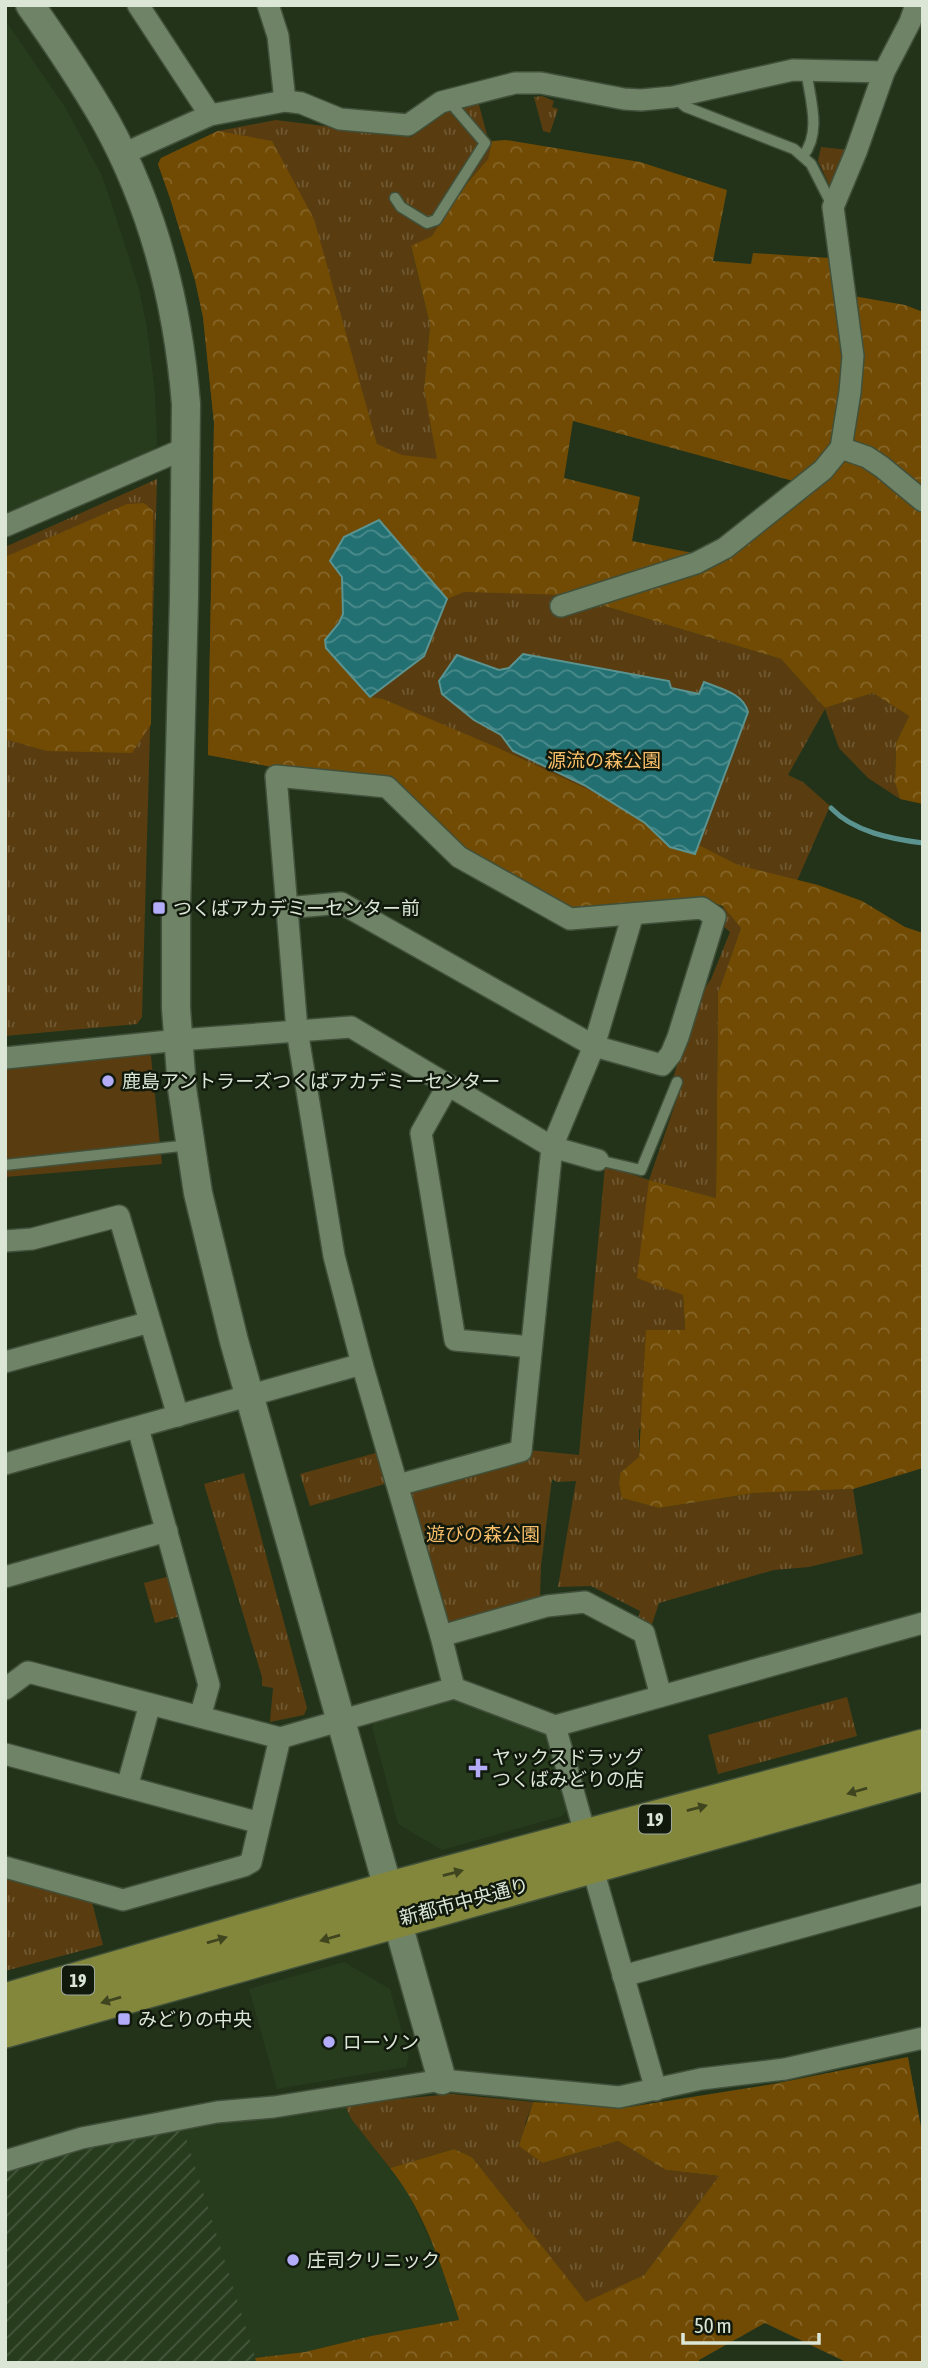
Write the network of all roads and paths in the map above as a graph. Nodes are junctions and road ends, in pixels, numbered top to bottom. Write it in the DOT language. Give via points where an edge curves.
graph roads {
  1 [pos="30,5"];
  2 [pos="138,5"];
  3 [pos="268,5"];
  4 [pos="916,5"];
  5 [pos="806,71"];
  6 [pos="884,72"];
  7 [pos="673,96"];
  8 [pos="285,101"];
  9 [pos="449,101"];
  10 [pos="210,115"];
  11 [pos="122,155"];
  12 [pos="803,156"];
  13 [pos="395,198"];
  14 [pos="833,207"];
  15 [pos="186,448"];
  16 [pos="841,448"];
  17 [pos="923,501"];
  18 [pos="5,526"];
  19 [pos="561,606"];
  20 [pos="286,908"];
  21 [pos="634,914"];
  22 [pos="297,1030"];
  23 [pos="178,1040"];
  24 [pos="594,1046"];
  25 [pos="5,1058"];
  26 [pos="677,1082"];
  27 [pos="448,1085"];
  28 [pos="191,1145"];
  29 [pos="552,1147"];
  30 [pos="598,1160"];
  31 [pos="5,1165"];
  32 [pos="7,1248"];
  33 [pos="150,1322"];
  34 [pos="531,1347"];
  35 [pos="5,1362"];
  36 [pos="362,1364"];
  37 [pos="250,1396"];
  38 [pos="178,1416"];
  39 [pos="138,1428"];
  40 [pos="5,1465"];
  41 [pos="398,1485"];
  42 [pos="167,1531"];
  43 [pos="5,1577"];
  44 [pos="923,1623"];
  45 [pos="441,1636"];
  46 [pos="454,1688"];
  47 [pos="5,1689"];
  48 [pos="661,1696"];
  49 [pos="150,1704"];
  50 [pos="200,1717"];
  51 [pos="341,1720"];
  52 [pos="555,1726"];
  53 [pos="280,1738"];
  54 [pos="923,1747"];
  55 [pos="5,1754"];
  56 [pos="923,1773"];
  57 [pos="127,1787"];
  58 [pos="260,1823"];
  59 [pos="589,1852"];
  60 [pos="5,1867"];
  61 [pos="923,1895"];
  62 [pos="391,1905"];
  63 [pos="623,1976"];
  64 [pos="5,2001"];
  65 [pos="5,2030"];
  66 [pos="923,2038"];
  67 [pos="442,2080"];
  68 [pos="656,2090"];
  69 [pos="5,2161"];
  1 -- 11 [label="street" via="88,92"];
  2 -- 10 [label="street"];
  3 -- 8 [label="street" via="278,36"];
  4 -- 6 [label="street"];
  5 -- 6 [label="street"];
  5 -- 7 [label="street"];
  5 -- 12 [label="lane" via="814,125 813,140"];
  6 -- 14 [label="street"];
  7 -- 9 [label="street" via="624,99 541,83 516,83"];
  7 -- 12 [label="lane" via="686,107 784,143"];
  8 -- 9 [label="street" via="340,119 408,125"];
  8 -- 10 [label="street"];
  9 -- 13 [label="lane" via="485,143 436,219 427,223"];
  10 -- 11 [label="street"];
  11 -- 15 [label="street" via="149,219 167,282 183,363"];
  12 -- 14 [label="lane"];
  14 -- 16 [label="street" via="853,356"];
  15 -- 18 [label="street"];
  15 -- 23 [label="street" via="176,908"];
  16 -- 17 [label="street" via="867,457"];
  16 -- 19 [label="street" via="823,470 725,548 696,564"];
  20 -- 21 [label="street" via="276,776 387,787 459,857 570,919"];
  20 -- 22 [label="street"];
  20 -- 24 [label="street" via="341,903"];
  21 -- 24 [label="street"];
  21 -- 24 [label="street" via="702,908 715,917 678,1037 662,1065"];
  22 -- 23 [label="street"];
  22 -- 27 [label="street" via="351,1027"];
  22 -- 36 [label="street" via="334,1256"];
  23 -- 25 [label="street"];
  23 -- 28 [label="street"];
  24 -- 29 [label="street"];
  26 -- 30 [label="lane" via="641,1170"];
  27 -- 29 [label="street"];
  27 -- 34 [label="street" via="421,1133 455,1340"];
  28 -- 31 [label="lane"];
  28 -- 37 [label="street" via="208,1237"];
  29 -- 30 [label="street"];
  29 -- 34 [label="street"];
  32 -- 33 [label="street" via="119,1216"];
  33 -- 35 [label="street"];
  33 -- 38 [label="street"];
  34 -- 41 [label="street" via="521,1451"];
  36 -- 37 [label="street"];
  36 -- 41 [label="street"];
  37 -- 38 [label="street"];
  37 -- 51 [label="street"];
  38 -- 39 [label="street"];
  39 -- 40 [label="street"];
  39 -- 42 [label="street"];
  41 -- 45 [label="street"];
  42 -- 43 [label="street"];
  42 -- 50 [label="street" via="209,1685"];
  44 -- 48 [label="street"];
  45 -- 46 [label="street"];
  45 -- 48 [label="street" via="547,1605 585,1602 644,1633"];
  46 -- 51 [label="street"];
  46 -- 52 [label="street"];
  47 -- 49 [label="street" via="28,1672"];
  48 -- 52 [label="street"];
  49 -- 50 [label="street"];
  49 -- 57 [label="street"];
  50 -- 53 [label="street"];
  51 -- 53 [label="street"];
  51 -- 62 [label="street"];
  52 -- 59 [label="street"];
  53 -- 58 [label="street"];
  59 -- 54 [label="main road, 新都市中央通り / 19, one-way"];
  55 -- 57 [label="street"];
  56 -- 59 [label="main road, 新都市中央通り / 19, one-way"];
  57 -- 58 [label="street"];
  58 -- 60 [label="street" via="251,1862 244,1866 123,1900"];
  59 -- 62 [label="main road, 新都市中央通り / 19"];
  59 -- 63 [label="street"];
  61 -- 63 [label="street"];
  64 -- 62 [label="main road, 新都市中央通り / 19, one-way"];
  62 -- 65 [label="main road, 新都市中央通り / 19, one-way"];
  62 -- 67 [label="street"];
  63 -- 68 [label="street"];
  66 -- 68 [label="street"];
  67 -- 68 [label="street" via="619,2097"];
  67 -- 69 [label="street" via="217,2112 82,2138"];
}
